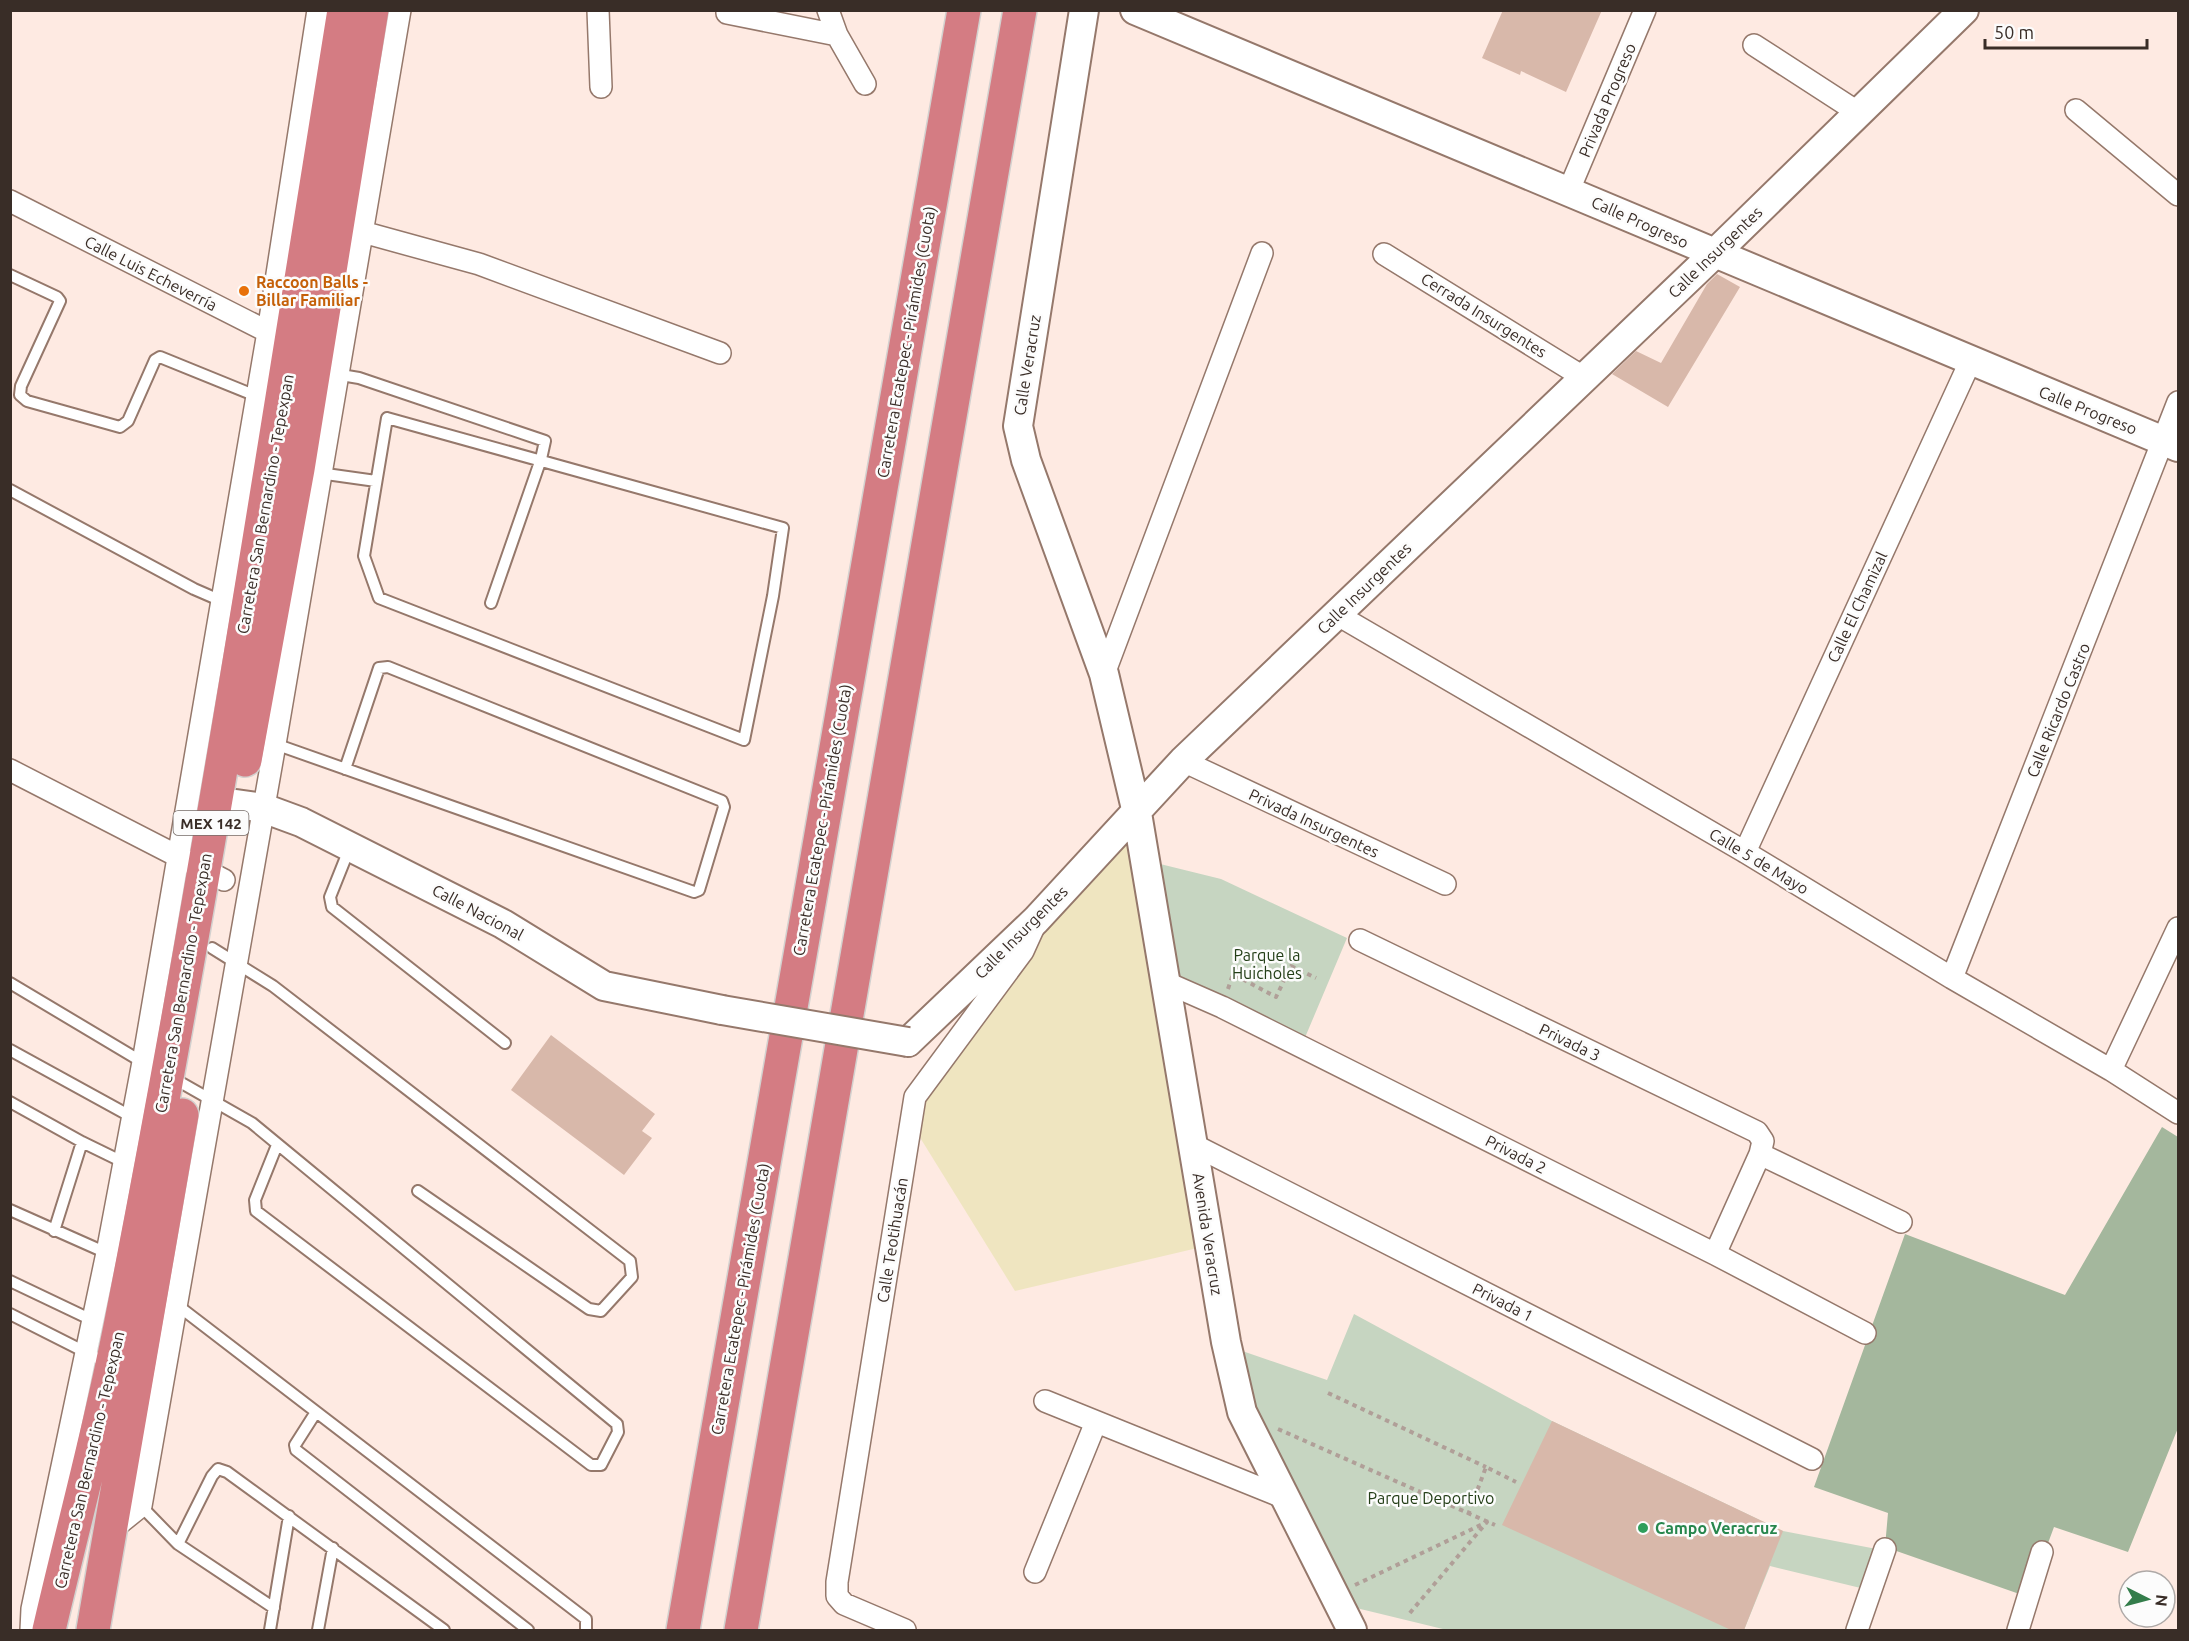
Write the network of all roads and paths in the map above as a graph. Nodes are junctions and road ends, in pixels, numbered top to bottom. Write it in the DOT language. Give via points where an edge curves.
graph roads {
  1 [pos="318,10"];
  2 [pos="344,10"];
  3 [pos="372,10"];
  4 [pos="400,10"];
  5 [pos="598,10"];
  6 [pos="828,10"];
  7 [pos="1084,10"];
  8 [pos="1135,10"];
  9 [pos="1645,10"];
  10 [pos="1964,10"];
  11 [pos="727,13"];
  12 [pos="963,14"];
  13 [pos="1018,21"];
  14 [pos="837,35"];
  15 [pos="1754,45"];
  16 [pos="865,84"];
  17 [pos="601,87"];
  18 [pos="2076,110"];
  19 [pos="1859,113"];
  20 [pos="1569,190"];
  21 [pos="2178,195"];
  22 [pos="10,201"];
  23 [pos="350,229"];
  24 [pos="1262,253"];
  25 [pos="1384,254"];
  26 [pos="1714,254"];
  27 [pos="10,275"];
  28 [pos="280,338"];
  29 [pos="720,353"];
  30 [pos="1970,362"];
  31 [pos="326,373"];
  32 [pos="1583,377"];
  33 [pos="270,401"];
  34 [pos="2178,402"];
  35 [pos="2171,444"];
  36 [pos="541,459"];
  37 [pos="310,471"];
  38 [pos="376,482"];
  39 [pos="10,490"];
  40 [pos="491,603"];
  41 [pos="234,606"];
  42 [pos="1336,614"];
  43 [pos="1104,674"];
  44 [pos="275,744"];
  45 [pos="1183,761"];
  46 [pos="10,770"];
  47 [pos="345,770"];
  48 [pos="250,806"];
  49 [pos="1137,813"];
  50 [pos="350,847"];
  51 [pos="1745,852"];
  52 [pos="202,868"];
  53 [pos="1445,884"];
  54 [pos="1036,920"];
  55 [pos="2178,928"];
  56 [pos="1360,940"];
  57 [pos="223,954"];
  58 [pos="1316,978"];
  59 [pos="1952,978"];
  60 [pos="1165,982"];
  61 [pos="10,983"];
  62 [pos="1222,1006"];
  63 [pos="722,1010"];
  64 [pos="505,1043"];
  65 [pos="10,1050"];
  66 [pos="2111,1070"];
  67 [pos="177,1081"];
  68 [pos="10,1102"];
  69 [pos="2178,1113"];
  70 [pos="132,1117"];
  71 [pos="82,1142"];
  72 [pos="277,1145"];
  73 [pos="1194,1146"];
  74 [pos="1760,1154"];
  75 [pos="136,1168"];
  76 [pos="418,1191"];
  77 [pos="10,1210"];
  78 [pos="1901,1221"];
  79 [pos="54,1231"];
  80 [pos="1715,1254"];
  81 [pos="119,1258"];
  82 [pos="10,1281"];
  83 [pos="177,1305"];
  84 [pos="10,1314"];
  85 [pos="105,1326"];
  86 [pos="1865,1333"];
  87 [pos="98,1358"];
  88 [pos="1328,1393"];
  89 [pos="1045,1401"];
  90 [pos="316,1412"];
  91 [pos="1242,1412"];
  92 [pos="1096,1422"];
  93 [pos="1812,1459"];
  94 [pos="1486,1467"];
  95 [pos="1516,1482"];
  96 [pos="1285,1498"];
  97 [pos="141,1506"];
  98 [pos="1468,1515"];
  99 [pos="289,1516"];
  100 [pos="1487,1522"];
  101 [pos="1495,1525"];
  102 [pos="110,1531"];
  103 [pos="178,1544"];
  104 [pos="333,1548"];
  105 [pos="1885,1549"];
  106 [pos="2042,1552"];
  107 [pos="1035,1572"];
  108 [pos="1336,1595"];
  109 [pos="273,1608"];
  110 [pos="1409,1614"];
  111 [pos="31,1630"];
  112 [pos="49,1630"];
  113 [pos="93,1630"];
  114 [pos="270,1630"];
  115 [pos="318,1630"];
  116 [pos="444,1630"];
  117 [pos="528,1630"];
  118 [pos="586,1630"];
  119 [pos="683,1630"];
  120 [pos="741,1630"];
  121 [pos="905,1630"];
  122 [pos="1353,1630"];
  123 [pos="1857,1630"];
  124 [pos="2018,1630"];
  1 -- 28 [label="street"];
  2 -- 28 [label="highway, Carretera San Bernardino - Tepexpan / MEX 142"];
  3 -- 23 [label="highway, Carretera San Bernardino - Tepexpan / MEX 142"];
  4 -- 23 [label="street"];
  5 -- 17 [label="street"];
  6 -- 14 [label="street"];
  7 -- 43 [label="street, Calle Veracruz" via="1018,426 1026,460"];
  8 -- 20 [label="street, Calle Progreso"];
  9 -- 20 [label="street, Privada Progreso"];
  10 -- 19 [label="street, Calle Insurgentes"];
  11 -- 14 [label="street"];
  12 -- 119 [label="highway, Carretera Ecatepec - Pirámides (Cuota)"];
  13 -- 120 [label="highway"];
  14 -- 16 [label="street"];
  15 -- 19 [label="street"];
  18 -- 21 [label="street"];
  19 -- 26 [label="street, Calle Insurgentes"];
  20 -- 26 [label="street, Calle Progreso"];
  22 -- 28 [label="street, Calle Luis Echeverría"];
  23 -- 29 [label="street" via="479,264"];
  23 -- 31 [label="highway, Carretera San Bernardino - Tepexpan / MEX 142"];
  24 -- 43 [label="street"];
  25 -- 32 [label="street, Cerrada Insurgentes"];
  26 -- 30 [label="street, Calle Progreso"];
  26 -- 32 [label="street, Calle Insurgentes"];
  27 -- 33 [label="lane" via="60,301 21,386 20,395 27,401 120,427 128,421 155,360 160,357"];
  28 -- 33 [label="highway, Carretera San Bernardino - Tepexpan / MEX 142"];
  30 -- 35 [label="street, Calle Progreso"];
  30 -- 51 [label="street, Calle El Chamizal"];
  31 -- 36 [label="lane" via="359,378 543,438"];
  31 -- 37 [label="highway, Carretera San Bernardino - Tepexpan / MEX 142"];
  32 -- 42 [label="street, Calle Insurgentes"];
  33 -- 41 [label="highway, Carretera San Bernardino - Tepexpan / MEX 142"];
  34 -- 35 [label="street, Calle Ricardo Castro"];
  35 -- 59 [label="street, Calle Ricardo Castro"];
  36 -- 38 [label="lane" via="387,418"];
  36 -- 38 [label="lane" via="783,528 744,740 379,598 364,556"];
  36 -- 40 [label="lane"];
  37 -- 38 [label="lane"];
  37 -- 44 [label="street"];
  37 -- 48 [label="highway, Carretera San Bernardino - Tepexpan / MEX 142"];
  39 -- 41 [label="lane"];
  41 -- 52 [label="highway, Carretera San Bernardino - Tepexpan / MEX 142"];
  42 -- 45 [label="street, Calle Insurgentes"];
  42 -- 51 [label="street, Calle 5 de Mayo"];
  43 -- 49 [label="street, Calle Veracruz"];
  44 -- 47 [label="lane"];
  44 -- 48 [label="street"];
  45 -- 49 [label="street, Calle Insurgentes"];
  45 -- 53 [label="street, Privada Insurgentes"];
  46 -- 52 [label="street"];
  47 -- 47 [label="lane" via="379,668 388,667 722,801 724,807 699,890 694,892"];
  48 -- 50 [label="street, Calle Nacional" via="301,822"];
  48 -- 52 [label="highway, Carretera San Bernardino - Tepexpan / MEX 142"];
  48 -- 57 [label="street"];
  49 -- 54 [label="street, Calle Insurgentes"];
  49 -- 60 [label="street, Avenida Veracruz"];
  50 -- 63 [label="street, Calle Nacional" via="504,924 604,986"];
  50 -- 64 [label="lane" via="330,897 332,907"];
  51 -- 59 [label="street, Calle 5 de Mayo"];
  52 -- 57 [label="highway, Carretera San Bernardino - Tepexpan / MEX 142"];
  52 -- 67 [label="highway, Carretera San Bernardino - Tepexpan / MEX 142"];
  54 -- 63 [label="street, Calle Insurgentes, bridge" via="908,1042"];
  54 -- 121 [label="street, Calle Teotihuacán" via="1023,951 915,1097 837,1596 844,1604"];
  55 -- 66 [label="street"];
  56 -- 74 [label="street, Privada 3" via="1757,1132 1763,1141"];
  57 -- 67 [label="highway, Carretera San Bernardino - Tepexpan / MEX 142"];
  57 -- 76 [label="lane" via="273,986 630,1261 632,1277 601,1311 589,1309"];
  58 -- 62 [label="path" via="1292,966 1276,997 1233,974"];
  59 -- 66 [label="street, Calle 5 de Mayo"];
  60 -- 62 [label="street, Privada 2"];
  60 -- 73 [label="street, Avenida Veracruz"];
  61 -- 67 [label="lane"];
  62 -- 80 [label="street, Privada 2"];
  65 -- 70 [label="lane"];
  66 -- 69 [label="street, Calle 5 de Mayo"];
  67 -- 70 [label="street"];
  67 -- 72 [label="lane" via="252,1123"];
  67 -- 75 [label="highway, Carretera San Bernardino - Tepexpan / MEX 142"];
  67 -- 83 [label="street"];
  67 -- 102 [label="highway, Carretera San Bernardino - Tepexpan / MEX 142"];
  68 -- 71 [label="lane"];
  70 -- 75 [label="street"];
  71 -- 75 [label="lane"];
  71 -- 79 [label="lane"];
  72 -- 72 [label="lane" via="617,1424 618,1432 601,1465 591,1466 256,1211 255,1200"];
  73 -- 91 [label="street, Avenida Veracruz" via="1226,1342"];
  73 -- 93 [label="street, Privada 1"];
  74 -- 78 [label="street"];
  74 -- 80 [label="street"];
  75 -- 81 [label="highway, Carretera San Bernardino - Tepexpan / MEX 142"];
  77 -- 79 [label="lane"];
  79 -- 81 [label="lane"];
  80 -- 86 [label="street, Privada 2"];
  81 -- 85 [label="highway, Carretera San Bernardino - Tepexpan / MEX 142"];
  82 -- 85 [label="lane"];
  83 -- 90 [label="lane"];
  83 -- 97 [label="street"];
  84 -- 87 [label="lane"];
  85 -- 87 [label="highway, Carretera San Bernardino - Tepexpan / MEX 142"];
  87 -- 111 [label="street" via="32,1609"];
  87 -- 112 [label="highway, Carretera San Bernardino - Tepexpan / MEX 142"];
  88 -- 94 [label="path"];
  89 -- 92 [label="street"];
  90 -- 117 [label="lane" via="295,1445 296,1450"];
  90 -- 118 [label="lane" via="586,1619"];
  91 -- 96 [label="street, Avenida Veracruz"];
  91 -- 98 [label="path"];
  92 -- 96 [label="street"];
  92 -- 107 [label="street"];
  94 -- 95 [label="path"];
  94 -- 98 [label="path"];
  96 -- 108 [label="street, Avenida Veracruz"];
  97 -- 102 [label="street"];
  97 -- 103 [label="lane"];
  98 -- 100 [label="path"];
  99 -- 103 [label="lane" via="218,1469"];
  99 -- 104 [label="lane"];
  99 -- 109 [label="lane"];
  100 -- 101 [label="path"];
  100 -- 108 [label="path"];
  100 -- 110 [label="path"];
  102 -- 113 [label="highway, Carretera San Bernardino - Tepexpan / MEX 142"];
  103 -- 109 [label="lane"];
  104 -- 115 [label="lane"];
  104 -- 116 [label="lane"];
  105 -- 123 [label="street"];
  106 -- 124 [label="street"];
  108 -- 122 [label="street, Avenida Veracruz"];
  109 -- 114 [label="lane"];
}
